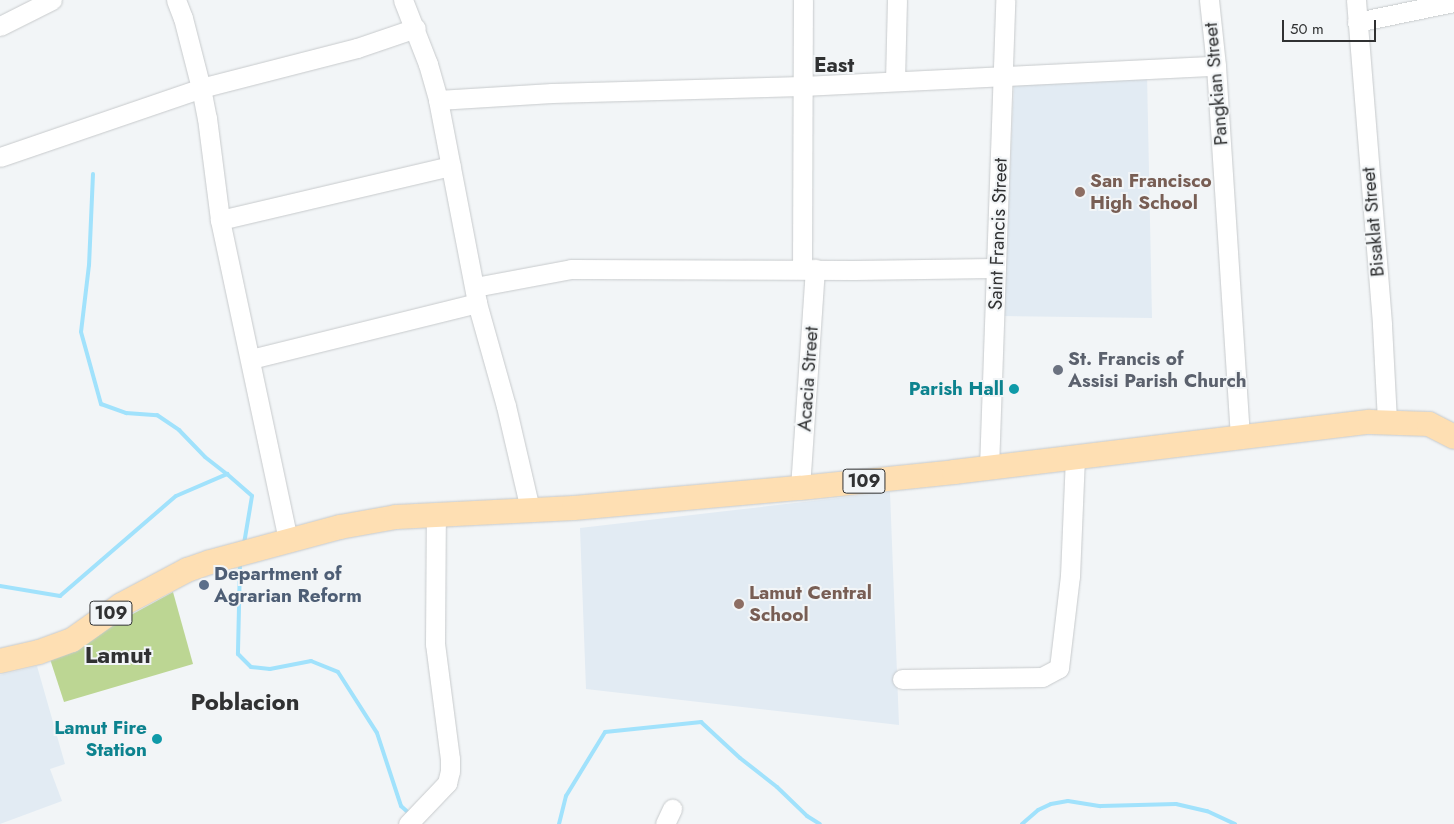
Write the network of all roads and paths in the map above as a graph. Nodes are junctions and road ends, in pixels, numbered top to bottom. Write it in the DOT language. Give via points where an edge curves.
graph roads {
  1 [pos="176,0"];
  2 [pos="403,0"];
  3 [pos="803,0"];
  4 [pos="897,0"];
  5 [pos="1006,0"];
  6 [pos="1209,0"];
  7 [pos="1356,0"];
  8 [pos="47,1"];
  9 [pos="1454,2"];
  10 [pos="1358,22"];
  11 [pos="0,26"];
  12 [pos="416,28"];
  13 [pos="1216,66"];
  14 [pos="1003,78"];
  15 [pos="895,81"];
  16 [pos="802,86"];
  17 [pos="201,88"];
  18 [pos="438,100"];
  19 [pos="1,155"];
  20 [pos="450,166"];
  21 [pos="220,220"];
  22 [pos="996,268"];
  23 [pos="809,269"];
  24 [pos="476,295"];
  25 [pos="251,359"];
  26 [pos="1387,422"];
  27 [pos="1452,435"];
  28 [pos="1240,438"];
  29 [pos="1075,457"];
  30 [pos="990,468"];
  31 [pos="800,488"];
  32 [pos="530,509"];
  33 [pos="436,515"];
  34 [pos="283,542"];
  35 [pos="0,661"];
  36 [pos="902,679"];
  37 [pos="408,824"];
  1 -- 17 [label="street"];
  2 -- 12 [label="street"];
  3 -- 16 [label="street, Acacia Street"];
  4 -- 15 [label="street"];
  5 -- 14 [label="street, Saint Francis Street"];
  6 -- 13 [label="street, Pangkian Street"];
  7 -- 10 [label="street, Bisaklat Street"];
  8 -- 11 [label="street"];
  9 -- 10 [label="street"];
  10 -- 26 [label="street, Bisaklat Street"];
  12 -- 17 [label="street" via="357,48"];
  12 -- 18 [label="street"];
  13 -- 14 [label="street"];
  13 -- 28 [label="street, Pangkian Street"];
  14 -- 15 [label="street"];
  14 -- 22 [label="street, Saint Francis Street"];
  15 -- 16 [label="street"];
  16 -- 18 [label="street" via="552,92"];
  16 -- 23 [label="street, Acacia Street"];
  17 -- 19 [label="street"];
  17 -- 21 [label="street"];
  18 -- 20 [label="street"];
  20 -- 21 [label="street"];
  20 -- 24 [label="street"];
  21 -- 25 [label="street"];
  22 -- 23 [label="street"];
  22 -- 30 [label="street, Saint Francis Street"];
  23 -- 24 [label="street" via="571,268"];
  23 -- 31 [label="street, Acacia Street"];
  24 -- 25 [label="street"];
  24 -- 32 [label="street"];
  25 -- 34 [label="street"];
  26 -- 27 [label="main road, 109" via="1429,424"];
  26 -- 28 [label="main road, 109"];
  28 -- 29 [label="main road, 109"];
  29 -- 30 [label="main road, 109"];
  29 -- 36 [label="street" via="1070,576 1059,668 1042,677"];
  30 -- 31 [label="main road, 109"];
  31 -- 32 [label="main road, 109"];
  32 -- 33 [label="main road, 109"];
  33 -- 34 [label="main road, 109" via="396,517"];
  33 -- 37 [label="street" via="435,644 450,771 447,783"];
  34 -- 35 [label="main road, 109" via="175,575 121,605 72,640"];
}
